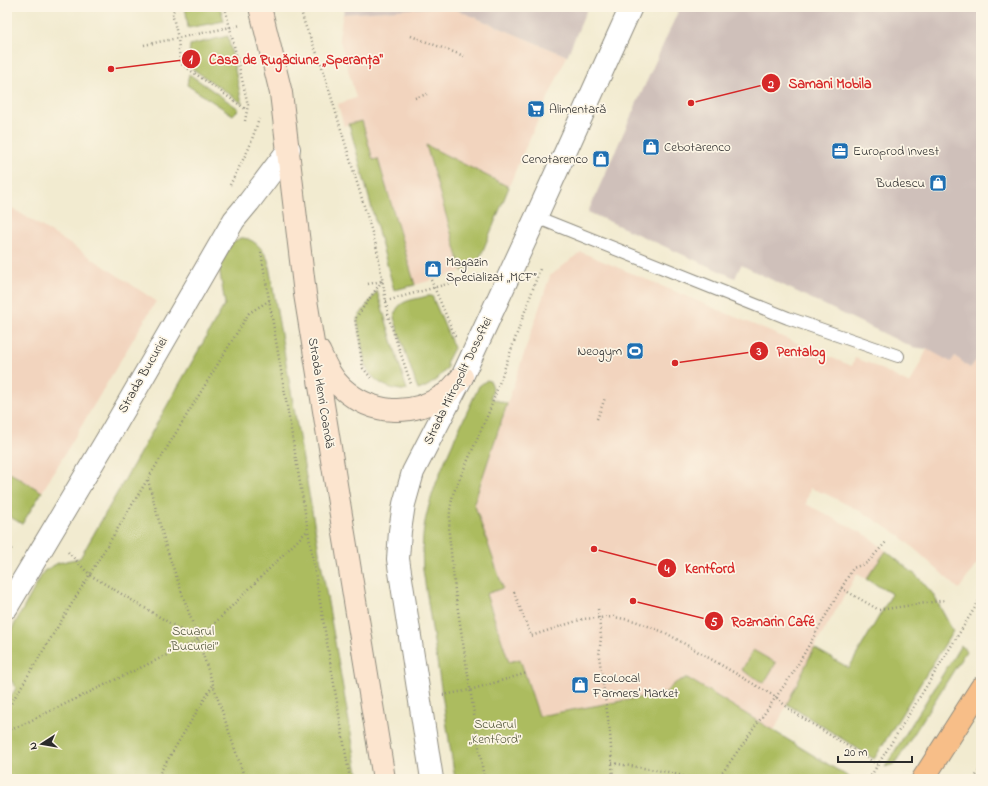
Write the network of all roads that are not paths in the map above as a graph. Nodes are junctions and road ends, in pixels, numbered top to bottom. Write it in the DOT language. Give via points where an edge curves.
graph roads {
  1 [pos="260,7"];
  2 [pos="631,7"];
  3 [pos="289,149"];
  4 [pos="536,217"];
  5 [pos="310,328"];
  6 [pos="898,356"];
  7 [pos="462,377"];
  8 [pos="7,607"];
  9 [pos="981,688"];
  10 [pos="384,779"];
  11 [pos="432,779"];
  12 [pos="923,779"];
  1 -- 3 [label="main road, Strada Henri Coandă" via="281,93"];
  2 -- 4 [label="street, Strada Mitropolit Dosoftei"];
  3 -- 5 [label="main road, Strada Henri Coandă"];
  3 -- 8 [label="street, Strada Bucuriei" via="234,220"];
  4 -- 6 [label="lane" via="788,318"];
  4 -- 7 [label="street, Strada Mitropolit Dosoftei"];
  5 -- 7 [label="main road" via="327,368 341,387 359,401 381,409 403,410 426,406 446,394"];
  5 -- 10 [label="main road, Strada Henri Coandă"];
  7 -- 11 [label="street, Strada Mitropolit Dosoftei" via="413,472 400,531 398,559"];
  9 -- 12 [label="main road"];
}
